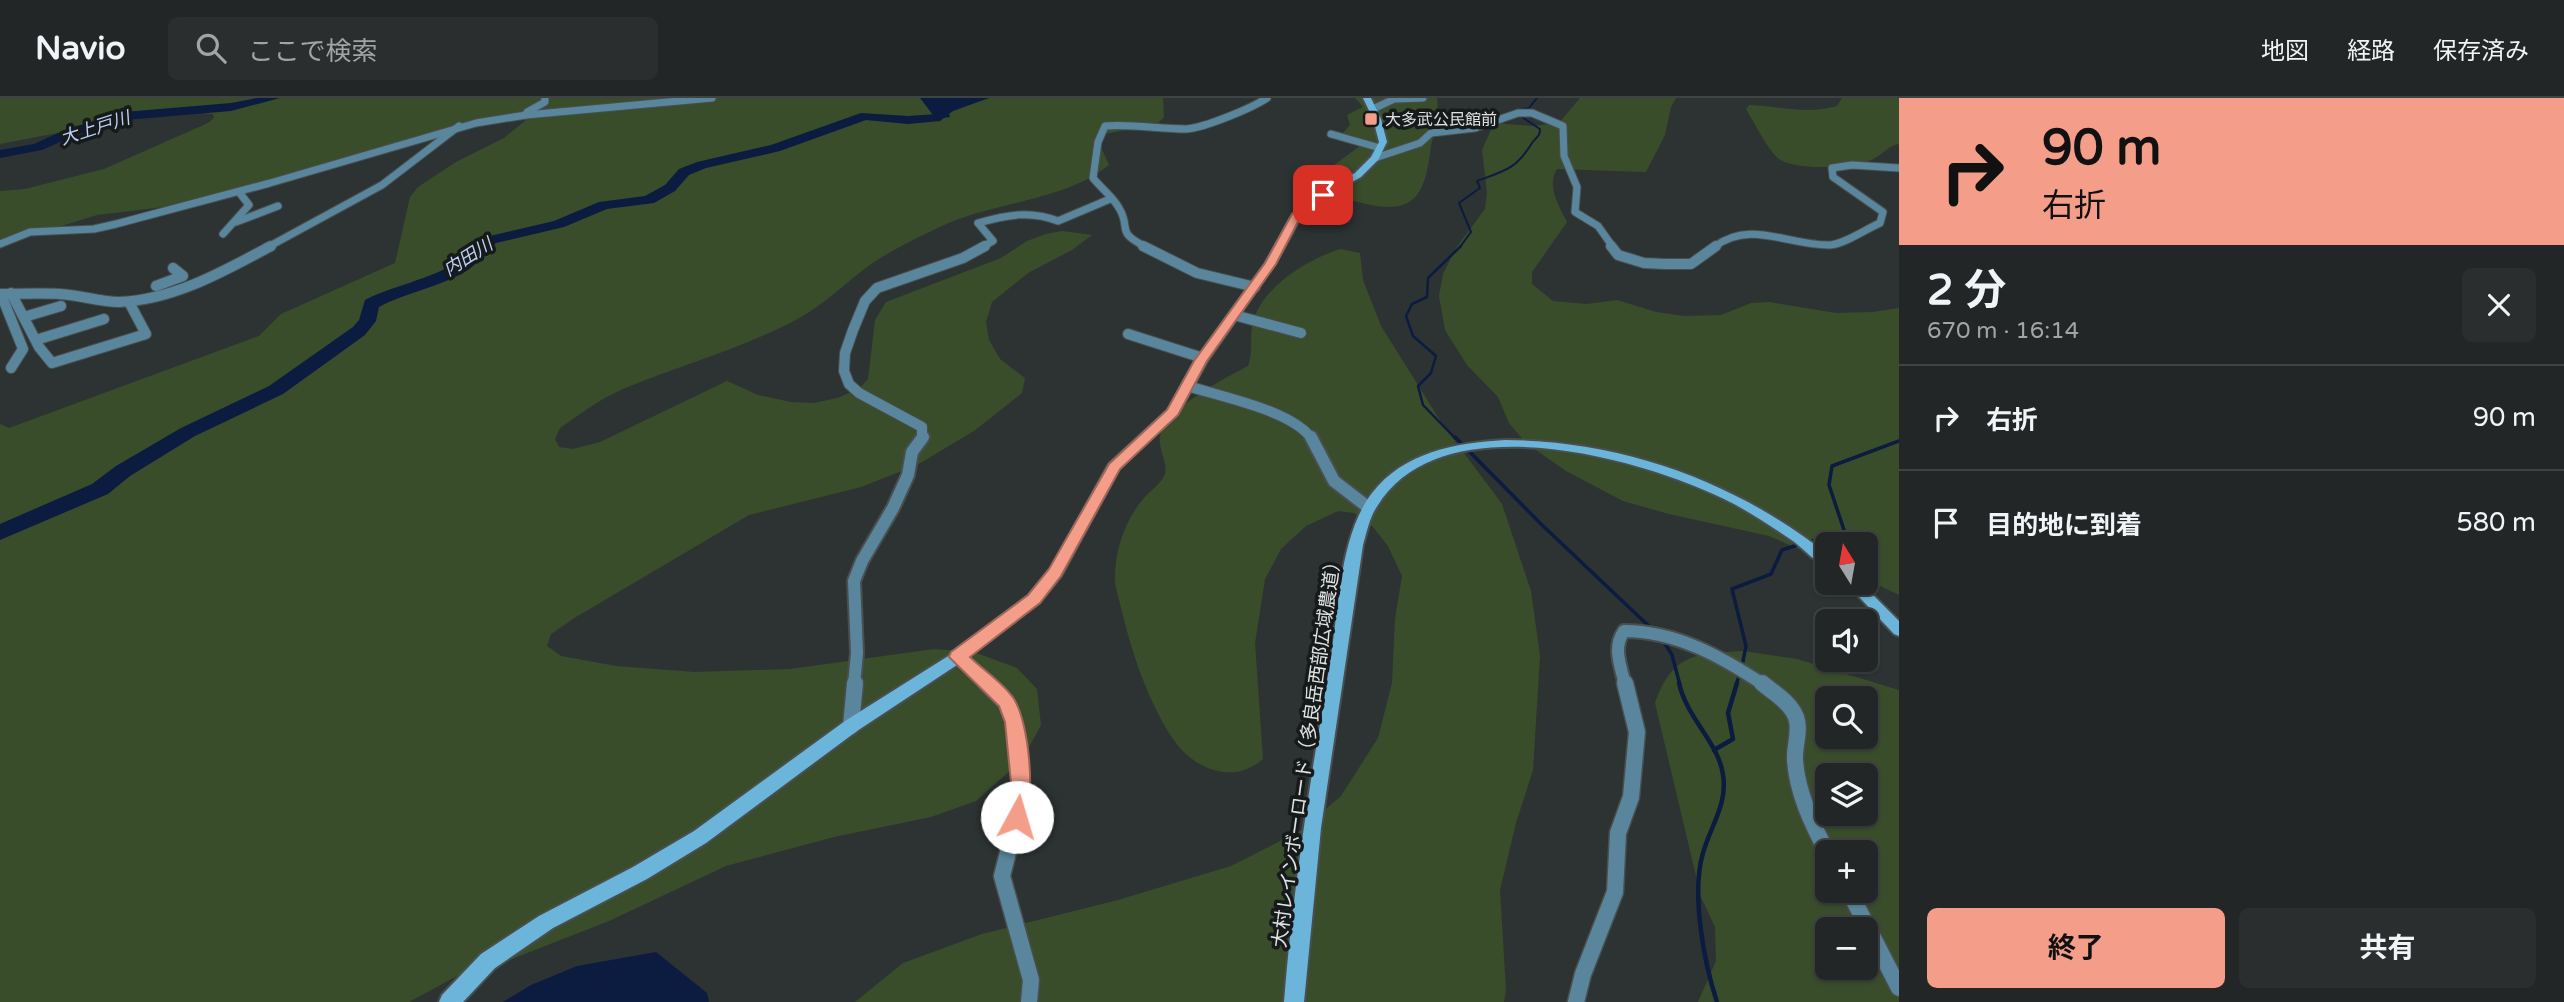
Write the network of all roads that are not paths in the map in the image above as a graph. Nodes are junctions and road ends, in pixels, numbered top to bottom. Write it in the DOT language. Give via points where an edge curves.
graph roads {
  1 [pos="545,98"];
  2 [pos="712,98"];
  3 [pos="1266,98"];
  4 [pos="1423,98"];
  5 [pos="1368,101"];
  6 [pos="1515,114"];
  7 [pos="523,115"];
  8 [pos="459,126"];
  9 [pos="1331,134"];
  10 [pos="1377,153"];
  11 [pos="1899,168"];
  12 [pos="239,192"];
  13 [pos="1110,199"];
  14 [pos="278,206"];
  15 [pos="1037,210"];
  16 [pos="233,223"];
  17 [pos="223,234"];
  18 [pos="0,244"];
  19 [pos="173,268"];
  20 [pos="1255,287"];
  21 [pos="4,293"];
  22 [pos="167,294"];
  23 [pos="129,302"];
  24 [pos="61,306"];
  25 [pos="1234,315"];
  26 [pos="24,317"];
  27 [pos="104,319"];
  28 [pos="1301,333"];
  29 [pos="1128,334"];
  30 [pos="36,340"];
  31 [pos="1203,358"];
  32 [pos="11,368"];
  33 [pos="1188,386"];
  34 [pos="1369,508"];
  35 [pos="1815,552"];
  36 [pos="1865,595"];
  37 [pos="1645,630"];
  38 [pos="1899,630"];
  39 [pos="958,657"];
  40 [pos="851,726"];
  41 [pos="1820,840"];
  42 [pos="1855,903"];
  43 [pos="1899,988"];
  44 [pos="449,1002"];
  45 [pos="1029,1002"];
  46 [pos="1294,1002"];
  47 [pos="1576,1002"];
  1 -- 7 [label="street"];
  2 -- 7 [label="street"];
  3 -- 13 [label="street" via="1254,107 1189,129 1105,126 1093,178"];
  4 -- 5 [label="street"];
  5 -- 10 [label="street" via="1383,142"];
  6 -- 10 [label="street" via="1475,128 1431,133 1420,144"];
  6 -- 11 [label="street" via="1532,113 1563,126 1562,152 1579,191 1576,212 1598,226 1618,255 1644,263 1691,264 1729,236 1754,234 1832,245 1880,223 1883,212 1833,177 1832,168"];
  7 -- 8 [label="street"];
  8 -- 12 [label="street"];
  8 -- 22 [label="street" via="382,185 223,271"];
  9 -- 10 [label="street"];
  10 -- 20 [label="street" via="1358,175 1296,216"];
  12 -- 16 [label="street" via="249,205"];
  12 -- 18 [label="street" via="94,229 30,233"];
  13 -- 15 [label="street" via="1058,221"];
  13 -- 20 [label="street" via="1121,210 1130,239 1197,273"];
  14 -- 16 [label="street"];
  15 -- 40 [label="street" via="978,223 993,241 962,258 877,288 867,296 851,334 842,372 848,386 904,414 922,427 923,437 912,452 894,508 854,581 857,653"];
  16 -- 17 [label="street"];
  19 -- 22 [label="street" via="183,276 153,283"];
  20 -- 25 [label="street"];
  21 -- 23 [label="street"];
  21 -- 26 [label="street"];
  21 -- 32 [label="street" via="23,349"];
  22 -- 23 [label="street"];
  23 -- 30 [label="street" via="146,334 52,363"];
  24 -- 26 [label="street"];
  25 -- 28 [label="street"];
  25 -- 31 [label="street"];
  26 -- 30 [label="street"];
  27 -- 30 [label="street"];
  29 -- 31 [label="street"];
  31 -- 33 [label="street"];
  33 -- 34 [label="street" via="1305,430 1327,472 1346,494"];
  33 -- 39 [label="street" via="1173,412 1114,467 1056,572 1034,599"];
  34 -- 35 [label="street, 大村レインボーロード（多良岳西部広域農道）" via="1394,478 1434,456 1470,447 1556,446 1667,471 1747,506"];
  34 -- 46 [label="street, 大村レインボーロード（多良岳西部広域農道）" via="1356,546 1319,781"];
  36 -- 38 [label="street"];
  37 -- 41 [label="street" via="1668,636 1750,676 1787,702 1798,718 1795,762"];
  37 -- 47 [label="street" via="1624,631 1618,640 1637,732 1631,797 1618,832 1615,892"];
  39 -- 40 [label="street"];
  39 -- 45 [label="street" via="1006,702 1014,722 1021,783 1002,876 1031,980"];
  40 -- 44 [label="street" via="700,838 546,922 488,961"];
  42 -- 43 [label="street"];
}
